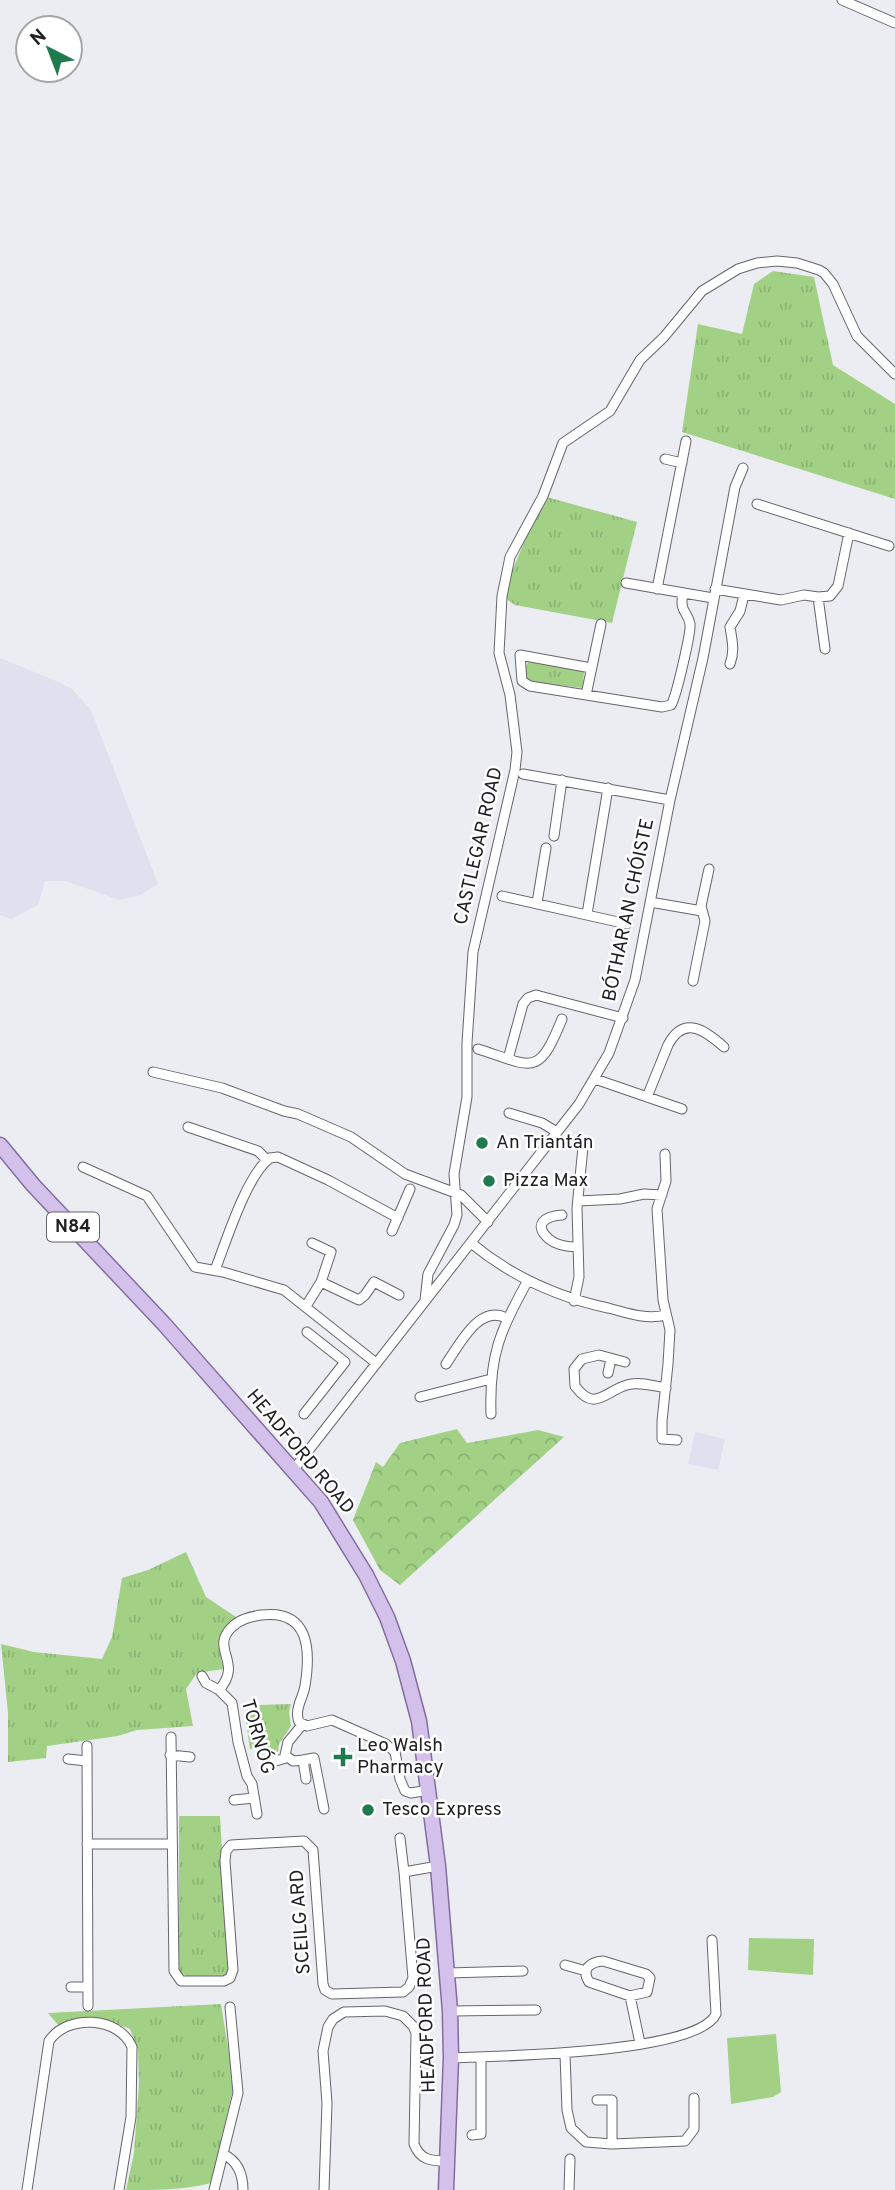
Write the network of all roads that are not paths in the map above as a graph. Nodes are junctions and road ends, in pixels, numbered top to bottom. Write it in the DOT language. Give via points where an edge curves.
graph roads {
  1 [pos="842,0"];
  2 [pos="895,23"];
  3 [pos="895,374"];
  4 [pos="686,441"];
  5 [pos="665,458"];
  6 [pos="682,463"];
  7 [pos="743,468"];
  8 [pos="757,503"];
  9 [pos="849,533"];
  10 [pos="889,546"];
  11 [pos="626,583"];
  12 [pos="657,589"];
  13 [pos="683,593"];
  14 [pos="714,593"];
  15 [pos="744,594"];
  16 [pos="818,597"];
  17 [pos="601,624"];
  18 [pos="825,649"];
  19 [pos="730,664"];
  20 [pos="592,668"];
  21 [pos="586,695"];
  22 [pos="523,774"];
  23 [pos="562,780"];
  24 [pos="608,788"];
  25 [pos="670,800"];
  26 [pos="554,836"];
  27 [pos="546,848"];
  28 [pos="709,869"];
  29 [pos="502,896"];
  30 [pos="650,902"];
  31 [pos="537,903"];
  32 [pos="702,911"];
  33 [pos="587,914"];
  34 [pos="627,924"];
  35 [pos="693,981"];
  36 [pos="623,1018"];
  37 [pos="562,1019"];
  38 [pos="724,1047"];
  39 [pos="478,1049"];
  40 [pos="508,1059"];
  41 [pos="153,1072"];
  42 [pos="595,1079"];
  43 [pos="648,1097"];
  44 [pos="682,1109"];
  45 [pos="509,1112"];
  46 [pos="188,1127"];
  47 [pos="557,1132"];
  48 [pos="0,1145"];
  49 [pos="583,1147"];
  50 [pos="665,1154"];
  51 [pos="267,1160"];
  52 [pos="83,1167"];
  53 [pos="410,1189"];
  54 [pos="455,1191"];
  55 [pos="662,1195"];
  56 [pos="578,1201"];
  57 [pos="562,1215"];
  58 [pos="398,1218"];
  59 [pos="488,1222"];
  60 [pos="392,1231"];
  61 [pos="312,1243"];
  62 [pos="471,1243"];
  63 [pos="578,1247"];
  64 [pos="215,1270"];
  65 [pos="528,1280"];
  66 [pos="321,1282"];
  67 [pos="399,1296"];
  68 [pos="425,1300"];
  69 [pos="574,1301"];
  70 [pos="306,1306"];
  71 [pos="666,1315"];
  72 [pos="508,1319"];
  73 [pos="307,1332"];
  74 [pos="352,1343"];
  75 [pos="340,1359"];
  76 [pos="611,1359"];
  77 [pos="625,1362"];
  78 [pos="376,1363"];
  79 [pos="446,1364"];
  80 [pos="608,1373"];
  81 [pos="491,1379"];
  82 [pos="666,1388"];
  83 [pos="420,1397"];
  84 [pos="304,1414"];
  85 [pos="491,1414"];
  86 [pos="677,1440"];
  87 [pos="294,1469"];
  88 [pos="202,1676"];
  89 [pos="219,1690"];
  90 [pos="302,1725"];
  91 [pos="171,1737"];
  92 [pos="87,1746"];
  93 [pos="170,1755"];
  94 [pos="190,1757"];
  95 [pos="286,1758"];
  96 [pos="68,1759"];
  97 [pos="303,1760"];
  98 [pos="87,1761"];
  99 [pos="269,1763"];
  100 [pos="306,1779"];
  101 [pos="429,1790"];
  102 [pos="254,1798"];
  103 [pos="234,1800"];
  104 [pos="324,1810"];
  105 [pos="257,1814"];
  106 [pos="400,1838"];
  107 [pos="87,1844"];
  108 [pos="171,1844"];
  109 [pos="438,1866"];
  110 [pos="404,1872"];
  111 [pos="712,1940"];
  112 [pos="565,1965"];
  113 [pos="523,1971"];
  114 [pos="586,1971"];
  115 [pos="448,1973"];
  116 [pos="71,1987"];
  117 [pos="88,1987"];
  118 [pos="630,1996"];
  119 [pos="88,2006"];
  120 [pos="230,2007"];
  121 [pos="536,2010"];
  122 [pos="450,2011"];
  123 [pos="640,2043"];
  124 [pos="565,2054"];
  125 [pos="481,2057"];
  126 [pos="451,2058"];
  127 [pos="694,2098"];
  128 [pos="597,2099"];
  129 [pos="472,2135"];
  130 [pos="611,2144"];
  131 [pos="223,2154"];
  132 [pos="570,2159"];
  133 [pos="446,2161"];
  134 [pos="27,2190"];
  135 [pos="118,2190"];
  136 [pos="214,2190"];
  137 [pos="243,2190"];
  138 [pos="324,2190"];
  139 [pos="446,2190"];
  140 [pos="569,2190"];
  1 -- 2 [label="street"];
  3 -- 54 [label="street, CASTLEGAR ROAD" via="857,336 834,284 824,273 797,263 757,263 702,291 640,360 610,411 566,439 559,449 543,496 510,557 502,596 499,653 510,695 516,770 475,943 467,1097"];
  4 -- 6 [label="street"];
  5 -- 6 [label="street"];
  6 -- 12 [label="street"];
  7 -- 14 [label="street, BÓTHAR AN CHÓISTE" via="735,486"];
  8 -- 9 [label="street"];
  9 -- 10 [label="street"];
  9 -- 16 [label="street" via="838,586 830,596"];
  11 -- 12 [label="street"];
  12 -- 13 [label="street"];
  13 -- 14 [label="street"];
  13 -- 21 [label="street" via="682,608 690,625 671,705"];
  14 -- 15 [label="street"];
  14 -- 25 [label="street, BÓTHAR AN CHÓISTE"];
  15 -- 16 [label="street" via="781,600"];
  15 -- 19 [label="street" via="730,627"];
  16 -- 18 [label="street"];
  17 -- 20 [label="street"];
  20 -- 21 [label="street"];
  20 -- 21 [label="street" via="520,655 520,673 526,685"];
  22 -- 23 [label="street"];
  23 -- 24 [label="street"];
  23 -- 26 [label="street"];
  24 -- 25 [label="street"];
  24 -- 33 [label="street"];
  25 -- 30 [label="street, BÓTHAR AN CHÓISTE"];
  27 -- 31 [label="street"];
  28 -- 32 [label="street"];
  29 -- 31 [label="street"];
  30 -- 32 [label="street"];
  30 -- 36 [label="street, BÓTHAR AN CHÓISTE"];
  31 -- 33 [label="street"];
  32 -- 35 [label="street" via="705,921"];
  33 -- 34 [label="street"];
  36 -- 40 [label="street" via="536,995 523,1004"];
  36 -- 42 [label="street, BÓTHAR AN CHÓISTE"];
  37 -- 40 [label="street" via="543,1059 525,1064"];
  38 -- 43 [label="street" via="700,1029 678,1033 668,1045"];
  39 -- 40 [label="street"];
  41 -- 54 [label="street" via="222,1088 298,1114 351,1137 405,1174"];
  42 -- 43 [label="street"];
  42 -- 47 [label="street, BÓTHAR AN CHÓISTE"];
  43 -- 44 [label="street"];
  45 -- 47 [label="street"];
  46 -- 51 [label="street" via="258,1151"];
  47 -- 59 [label="street, BÓTHAR AN CHÓISTE"];
  48 -- 87 [label="main road, HEADFORD ROAD / N84"];
  49 -- 56 [label="street"];
  50 -- 55 [label="street"];
  51 -- 58 [label="street" via="278,1157"];
  51 -- 64 [label="street" via="245,1194"];
  52 -- 64 [label="street" via="147,1196 195,1267"];
  53 -- 58 [label="street"];
  54 -- 59 [label="street"];
  54 -- 68 [label="street, CASTLEGAR ROAD" via="457,1215 430,1268"];
  55 -- 56 [label="street"];
  55 -- 71 [label="street" via="657,1209"];
  56 -- 63 [label="street"];
  57 -- 63 [label="street" via="544,1218 545,1234 555,1242"];
  58 -- 60 [label="street"];
  59 -- 62 [label="street, BÓTHAR AN CHÓISTE"];
  61 -- 66 [label="street" via="331,1252"];
  62 -- 65 [label="street"];
  62 -- 68 [label="street, BÓTHAR AN CHÓISTE"];
  63 -- 69 [label="street"];
  64 -- 70 [label="street" via="279,1288"];
  65 -- 69 [label="street"];
  65 -- 72 [label="street"];
  66 -- 67 [label="street" via="359,1300 374,1282"];
  66 -- 70 [label="street"];
  68 -- 78 [label="street, BÓTHAR AN CHÓISTE"];
  69 -- 71 [label="street" via="646,1318"];
  70 -- 74 [label="street"];
  71 -- 82 [label="street" via="670,1340"];
  72 -- 79 [label="street" via="496,1314 483,1317"];
  72 -- 81 [label="street" via="496,1348"];
  73 -- 75 [label="street"];
  74 -- 75 [label="street"];
  74 -- 78 [label="street"];
  75 -- 84 [label="street" via="345,1362"];
  76 -- 77 [label="street"];
  76 -- 80 [label="street"];
  76 -- 82 [label="street" via="589,1356 577,1363 575,1386 586,1398 604,1397 630,1384"];
  78 -- 87 [label="street, BÓTHAR AN CHÓISTE"];
  81 -- 83 [label="street"];
  81 -- 85 [label="street"];
  82 -- 86 [label="street" via="662,1439"];
  87 -- 101 [label="main road, HEADFORD ROAD / N84" via="337,1525 387,1617 419,1721"];
  88 -- 89 [label="street, TORNÓG"];
  89 -- 90 [label="street, TORNÓG" via="229,1675 223,1645 232,1626 252,1616 288,1617 301,1627 305,1639 306,1679 297,1712"];
  89 -- 102 [label="street, TORNÓG" via="232,1703"];
  90 -- 95 [label="street, TORNÓG" via="287,1745"];
  90 -- 101 [label="street" via="332,1720 386,1744 395,1752 405,1791"];
  91 -- 93 [label="street, SCEILG ARD"];
  92 -- 98 [label="street"];
  93 -- 94 [label="street"];
  93 -- 108 [label="street, SCEILG ARD"];
  95 -- 97 [label="street, TORNÓG"];
  95 -- 99 [label="street, TORNÓG"];
  96 -- 98 [label="street"];
  97 -- 100 [label="street, TORNÓG"];
  97 -- 104 [label="street, TORNÓG" via="314,1758"];
  98 -- 107 [label="street"];
  101 -- 109 [label="main road, HEADFORD ROAD / N84"];
  102 -- 103 [label="street, TORNÓG"];
  102 -- 105 [label="street, TORNÓG"];
  106 -- 110 [label="street, SCEILG ARD"];
  107 -- 108 [label="street"];
  107 -- 117 [label="street"];
  108 -- 110 [label="street, SCEILG ARD" via="174,1970 181,1981 224,1981 233,1970 226,1851 231,1845 304,1841 313,1850 325,1990 332,1994 403,1992 413,1979"];
  109 -- 110 [label="street"];
  109 -- 115 [label="main road, HEADFORD ROAD / N84"];
  111 -- 123 [label="street" via="717,2003 713,2020 698,2030"];
  112 -- 114 [label="street"];
  113 -- 115 [label="street"];
  114 -- 118 [label="street" via="589,1982"];
  114 -- 118 [label="street" via="603,1961 646,1974 650,1981 647,1992"];
  115 -- 122 [label="main road, HEADFORD ROAD / N84"];
  116 -- 117 [label="street"];
  117 -- 119 [label="street"];
  118 -- 123 [label="street"];
  120 -- 131 [label="street" via="238,2093"];
  121 -- 122 [label="street"];
  122 -- 126 [label="main road, HEADFORD ROAD / N84"];
  123 -- 124 [label="street"];
  124 -- 125 [label="street"];
  124 -- 130 [label="street" via="571,2128 586,2143"];
  125 -- 126 [label="street"];
  125 -- 129 [label="street" via="481,2134"];
  126 -- 133 [label="main road, HEADFORD ROAD / N84"];
  127 -- 130 [label="street" via="698,2118 685,2141"];
  128 -- 130 [label="street" via="611,2100"];
  131 -- 136 [label="street"];
  131 -- 137 [label="street" via="240,2171"];
  132 -- 140 [label="street"];
  133 -- 138 [label="street" via="424,2158 415,2148 413,2026 391,2011 344,2012 333,2019 324,2040"];
  133 -- 139 [label="main road, HEADFORD ROAD / N84"];
  134 -- 135 [label="street" via="50,2040 64,2026 93,2023 117,2028 132,2047 131,2117"];
}
